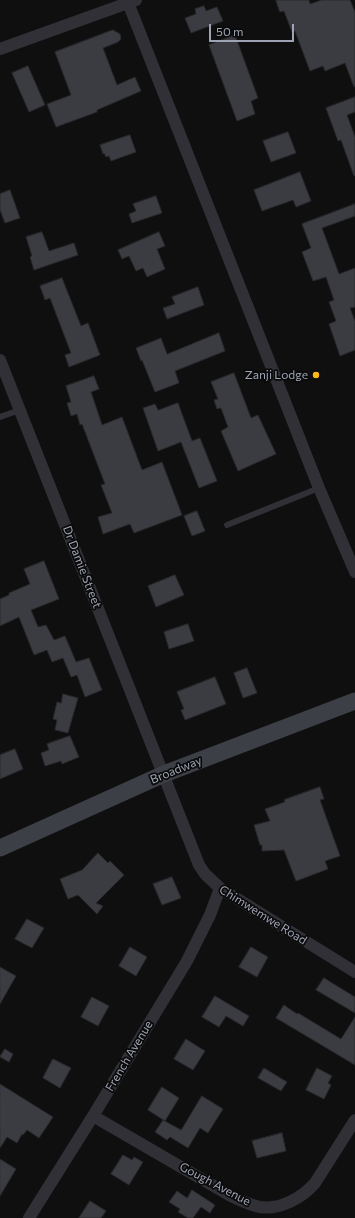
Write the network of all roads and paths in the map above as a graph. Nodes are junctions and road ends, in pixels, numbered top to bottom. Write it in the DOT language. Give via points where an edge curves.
graph roads {
  1 [pos="130,1"];
  2 [pos="0,49"];
  3 [pos="0,360"];
  4 [pos="20,410"];
  5 [pos="0,417"];
  6 [pos="319,488"];
  7 [pos="227,526"];
  8 [pos="355,572"];
  9 [pos="355,701"];
  10 [pos="164,774"];
  11 [pos="0,848"];
  12 [pos="220,888"];
  13 [pos="355,972"];
  14 [pos="93,1116"];
  15 [pos="355,1120"];
  16 [pos="29,1218"];
  1 -- 2 [label="street"];
  1 -- 6 [label="street"];
  3 -- 4 [label="street, Dr Damie Street"];
  4 -- 5 [label="lane"];
  4 -- 10 [label="street, Dr Damie Street"];
  6 -- 7 [label="lane"];
  6 -- 8 [label="street"];
  9 -- 10 [label="main road, Broadway"];
  10 -- 11 [label="main road, Broadway"];
  10 -- 12 [label="street, Chimwemwe Road" via="199,865 208,878"];
  12 -- 13 [label="street, Chimwemwe Road"];
  12 -- 14 [label="street, French Avenue" via="210,915 186,961"];
  14 -- 15 [label="street, Gough Avenue" via="231,1196 259,1207 271,1207 290,1201 308,1191"];
  14 -- 16 [label="street, French Avenue"];
}
